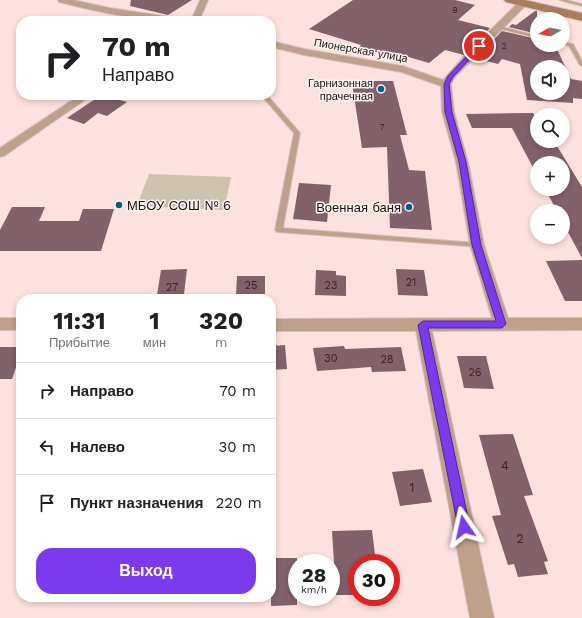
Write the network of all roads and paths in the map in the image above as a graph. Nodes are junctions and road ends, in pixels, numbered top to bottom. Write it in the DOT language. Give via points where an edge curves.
graph roads {
  1 [pos="62,0"];
  2 [pos="204,0"];
  3 [pos="510,0"];
  4 [pos="561,0"];
  5 [pos="526,2"];
  6 [pos="582,5"];
  7 [pos="143,16"];
  8 [pos="197,16"];
  9 [pos="582,17"];
  10 [pos="499,27"];
  11 [pos="530,35"];
  12 [pos="276,45"];
  13 [pos="570,45"];
  14 [pos="582,65"];
  15 [pos="446,84"];
  16 [pos="80,100"];
  17 [pos="268,100"];
  18 [pos="0,153"];
  19 [pos="476,245"];
  20 [pos="0,324"];
  21 [pos="16,324"];
  22 [pos="276,324"];
  23 [pos="502,324"];
  24 [pos="582,324"];
  25 [pos="423,325"];
  26 [pos="482,618"];
  1 -- 7 [label="street"];
  2 -- 8 [label="street"];
  3 -- 5 [label="main road"];
  4 -- 6 [label="lane"];
  5 -- 9 [label="main road"];
  5 -- 10 [label="street"];
  10 -- 11 [label="lane"];
  10 -- 15 [label="street"];
  12 -- 15 [label="street, Пионерская улица" via="403,69"];
  13 -- 14 [label="lane"];
  15 -- 19 [label="street" via="448,112 462,162"];
  16 -- 18 [label="street"];
  17 -- 19 [label="lane" via="297,133 279,230"];
  19 -- 23 [label="street"];
  20 -- 21 [label="street"];
  22 -- 25 [label="street"];
  23 -- 24 [label="street"];
  23 -- 25 [label="street"];
  25 -- 26 [label="street"];
}
